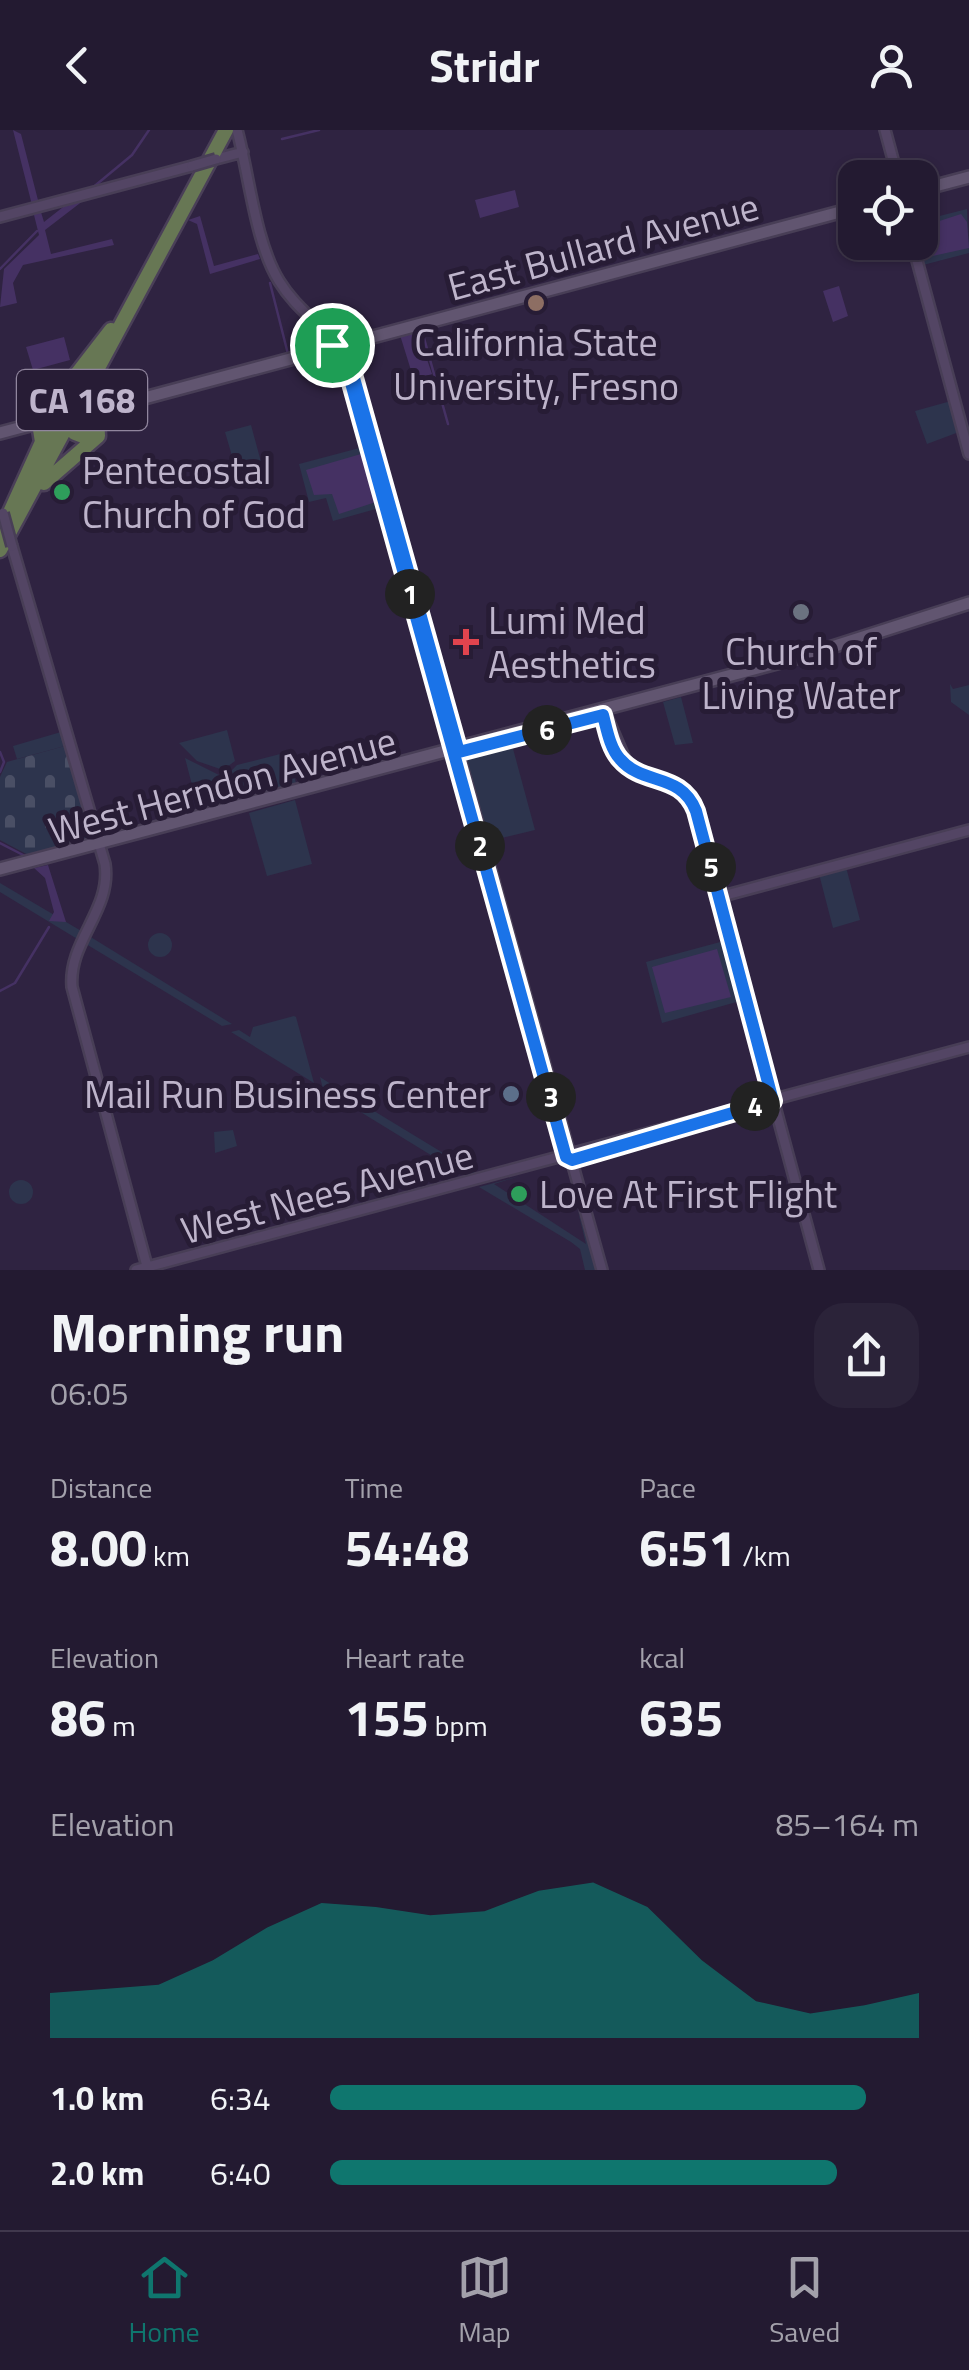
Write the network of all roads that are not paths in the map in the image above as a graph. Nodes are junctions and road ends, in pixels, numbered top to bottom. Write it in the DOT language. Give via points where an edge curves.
graph roads {
  1 [pos="218,130"];
  2 [pos="232,130"];
  3 [pos="883,130"];
  4 [pos="241,153"];
  5 [pos="891,160"];
  6 [pos="969,178"];
  7 [pos="938,187"];
  8 [pos="838,213"];
  9 [pos="0,216"];
  10 [pos="919,260"];
  11 [pos="919,260"];
  12 [pos="144,284"];
  13 [pos="111,330"];
  14 [pos="336,346"];
  15 [pos="94,376"];
  16 [pos="84,413"];
  17 [pos="360,414"];
  18 [pos="959,416"];
  19 [pos="44,422"];
  20 [pos="369,434"];
  21 [pos="4,435"];
  22 [pos="968,438"];
  23 [pos="969,454"];
  24 [pos="42,458"];
  25 [pos="1,508"];
  26 [pos="20,516"];
  27 [pos="3,542"];
  28 [pos="969,606"];
  29 [pos="422,630"];
  30 [pos="430,659"];
  31 [pos="605,713"];
  32 [pos="456,750"];
  33 [pos="620,760"];
  34 [pos="386,767"];
  35 [pos="350,782"];
  36 [pos="470,800"];
  37 [pos="197,818"];
  38 [pos="969,830"];
  39 [pos="160,832"];
  40 [pos="98,848"];
  41 [pos="486,864"];
  42 [pos="0,871"];
  43 [pos="498,891"];
  44 [pos="719,897"];
  45 [pos="527,1009"];
  46 [pos="538,1035"];
  47 [pos="752,1035"];
  48 [pos="969,1049"];
  49 [pos="762,1057"];
  50 [pos="924,1061"];
  51 [pos="833,1084"];
  52 [pos="549,1092"];
  53 [pos="811,1094"];
  54 [pos="772,1103"];
  55 [pos="721,1115"];
  56 [pos="562,1120"];
  57 [pos="702,1124"];
  58 [pos="610,1148"];
  59 [pos="786,1153"];
  60 [pos="569,1158"];
  61 [pos="537,1167"];
  62 [pos="519,1171"];
  63 [pos="504,1174"];
  64 [pos="488,1181"];
  65 [pos="588,1224"];
  66 [pos="805,1231"];
  67 [pos="815,1256"];
  68 [pos="149,1269"];
  69 [pos="136,1270"];
  70 [pos="600,1270"];
  71 [pos="817,1270"];
  1 -- 13 [label="highway, CA 168"];
  2 -- 4 [label="main road"];
  2 -- 12 [label="highway, CA 168"];
  3 -- 5 [label="main road"];
  4 -- 9 [label="main road, bridge"];
  4 -- 14 [label="main road" via="270,272"];
  6 -- 7 [label="main road"];
  8 -- 14 [label="main road, East Bullard Avenue"];
  10 -- 18 [label="main road"];
  11 -- 22 [label="main road"];
  12 -- 15 [label="highway, CA 168"];
  12 -- 16 [label="highway"];
  13 -- 19 [label="highway" via="73,380 40,398"];
  13 -- 24 [label="highway, CA 168"];
  14 -- 16 [label="main road, East Bullard Avenue"];
  14 -- 17 [label="main road"];
  14 -- 20 [label="main road" via="352,373"];
  15 -- 16 [label="highway" via="74,426 84,439 96,427"];
  15 -- 26 [label="highway, CA 168"];
  16 -- 19 [label="highway, bridge"];
  16 -- 26 [label="highway" via="100,427 96,440 62,463"];
  17 -- 20 [label="main road"];
  17 -- 29 [label="main road"];
  18 -- 22 [label="main road"];
  18 -- 23 [label="main road"];
  19 -- 21 [label="main road"];
  19 -- 24 [label="highway" via="42,405 52,394 64,405"];
  19 -- 27 [label="highway"];
  20 -- 29 [label="main road"];
  24 -- 27 [label="highway, CA 168"];
  25 -- 27 [label="main road, bridge"];
  26 -- 27 [label="highway, CA 168"];
  27 -- 40 [label="main road"];
  28 -- 31 [label="main road"];
  29 -- 30 [label="main road"];
  30 -- 32 [label="main road"];
  30 -- 32 [label="main road"];
  31 -- 32 [label="main road"];
  31 -- 33 [label="main road"];
  31 -- 33 [label="main road"];
  32 -- 34 [label="main road, West Herndon Avenue"];
  32 -- 35 [label="main road, West Herndon Avenue"];
  32 -- 36 [label="main road"];
  32 -- 36 [label="main road"];
  33 -- 44 [label="main road" via="690,798"];
  33 -- 47 [label="main road" via="633,774 677,788 688,802"];
  34 -- 35 [label="main road"];
  34 -- 37 [label="main road, West Herndon Avenue"];
  35 -- 39 [label="main road, West Herndon Avenue"];
  36 -- 41 [label="main road"];
  36 -- 43 [label="main road"];
  37 -- 39 [label="main road"];
  37 -- 40 [label="main road, West Herndon Avenue"];
  38 -- 44 [label="main road"];
  39 -- 40 [label="main road, West Herndon Avenue"];
  40 -- 42 [label="main road, West Herndon Avenue"];
  40 -- 68 [label="main road" via="105,887 76,954 76,987"];
  41 -- 43 [label="main road"];
  41 -- 45 [label="main road"];
  43 -- 46 [label="main road"];
  44 -- 49 [label="main road"];
  45 -- 46 [label="main road"];
  45 -- 52 [label="main road"];
  46 -- 56 [label="main road"];
  47 -- 49 [label="main road"];
  47 -- 54 [label="main road"];
  48 -- 50 [label="main road"];
  49 -- 54 [label="main road"];
  50 -- 51 [label="main road"];
  50 -- 53 [label="main road"];
  51 -- 53 [label="main road"];
  51 -- 54 [label="main road"];
  52 -- 56 [label="main road"];
  52 -- 60 [label="main road"];
  53 -- 54 [label="main road"];
  54 -- 55 [label="main road"];
  54 -- 57 [label="main road"];
  54 -- 59 [label="main road"];
  55 -- 57 [label="main road"];
  55 -- 58 [label="main road"];
  56 -- 60 [label="main road"];
  57 -- 58 [label="main road"];
  58 -- 60 [label="main road"];
  59 -- 66 [label="main road"];
  59 -- 67 [label="main road"];
  60 -- 61 [label="main road"];
  60 -- 61 [label="main road"];
  60 -- 65 [label="main road"];
  60 -- 65 [label="main road"];
  61 -- 62 [label="main road"];
  62 -- 63 [label="main road, West Nees Avenue"];
  62 -- 64 [label="main road, West Nees Avenue"];
  63 -- 64 [label="main road"];
  63 -- 68 [label="main road, West Nees Avenue"];
  64 -- 68 [label="main road, West Nees Avenue"];
  65 -- 70 [label="main road"];
  65 -- 70 [label="main road"];
  66 -- 67 [label="main road"];
  66 -- 71 [label="main road"];
  67 -- 71 [label="main road"];
  68 -- 69 [label="main road"];
}
